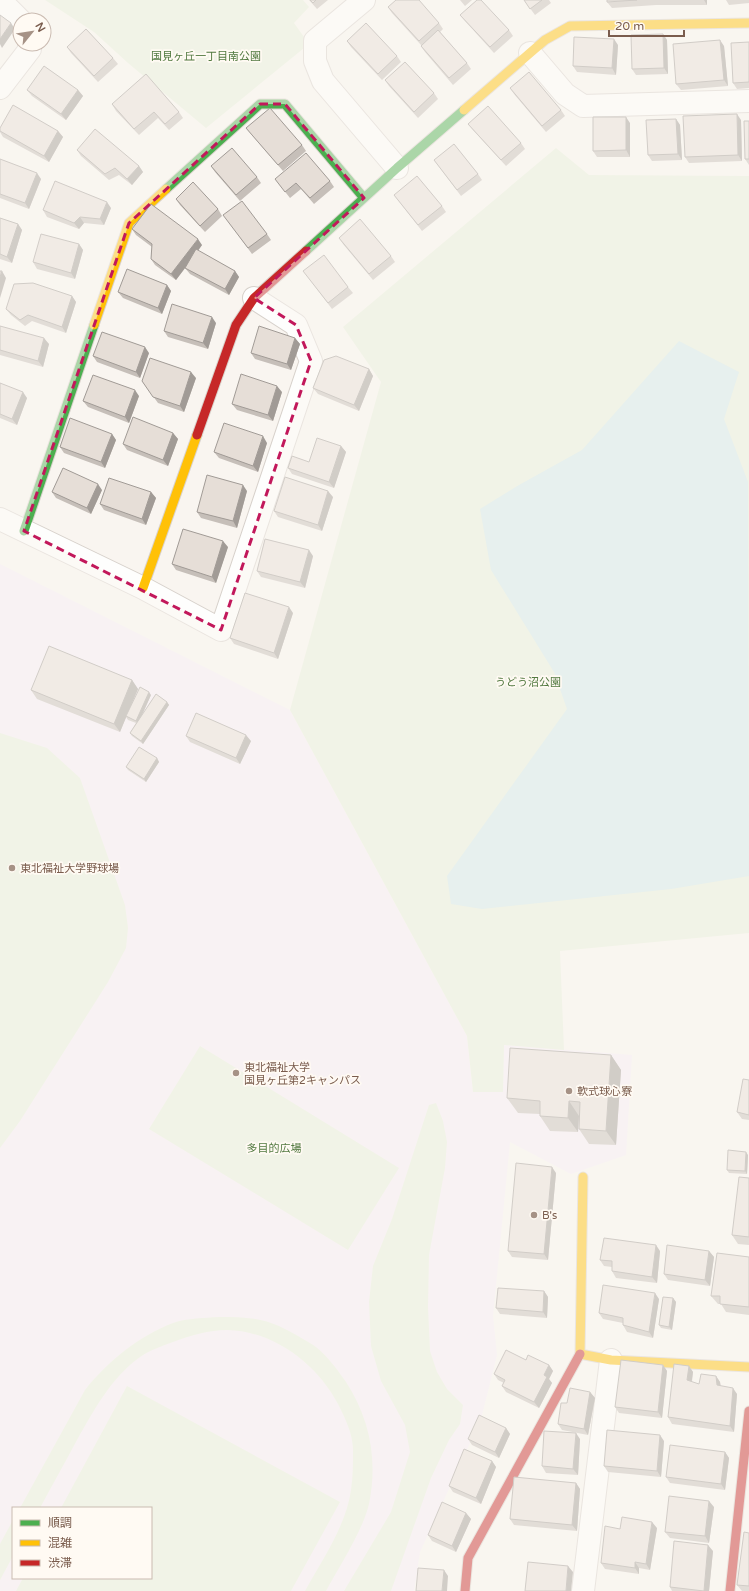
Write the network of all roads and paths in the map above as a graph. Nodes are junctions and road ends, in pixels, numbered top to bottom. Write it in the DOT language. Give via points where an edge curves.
graph roads {
  1 [pos="0,0"];
  2 [pos="364,0"];
  3 [pos="12,12"];
  4 [pos="749,23"];
  5 [pos="28,52"];
  6 [pos="530,53"];
  7 [pos="0,88"];
  8 [pos="749,101"];
  9 [pos="397,168"];
  10 [pos="364,198"];
  11 [pos="254,298"];
  12 [pos="0,519"];
  13 [pos="24,530"];
  14 [pos="143,588"];
  15 [pos="583,1177"];
  16 [pos="580,1354"];
  17 [pos="611,1360"];
  18 [pos="749,1367"];
  19 [pos="749,1411"];
  20 [pos="465,1591"];
  21 [pos="583,1591"];
  22 [pos="730,1591"];
  1 -- 3 [label="street"];
  2 -- 9 [label="street" via="315,41 315,61 323,81"];
  4 -- 6 [label="street" via="570,26 545,40"];
  5 -- 7 [label="street"];
  6 -- 8 [label="street" via="565,94 583,106"];
  6 -- 9 [label="street"];
  9 -- 10 [label="street"];
  10 -- 11 [label="street"];
  10 -- 13 [label="street" via="285,104 260,104 129,223"];
  11 -- 14 [label="street" via="236,325"];
  11 -- 14 [label="street" via="296,325 311,361 221,630"];
  12 -- 13 [label="street"];
  13 -- 14 [label="street"];
  15 -- 16 [label="street"];
  16 -- 17 [label="street"];
  16 -- 20 [label="street" via="468,1558"];
  17 -- 18 [label="street"];
  17 -- 21 [label="street"];
  19 -- 22 [label="street"];
}
